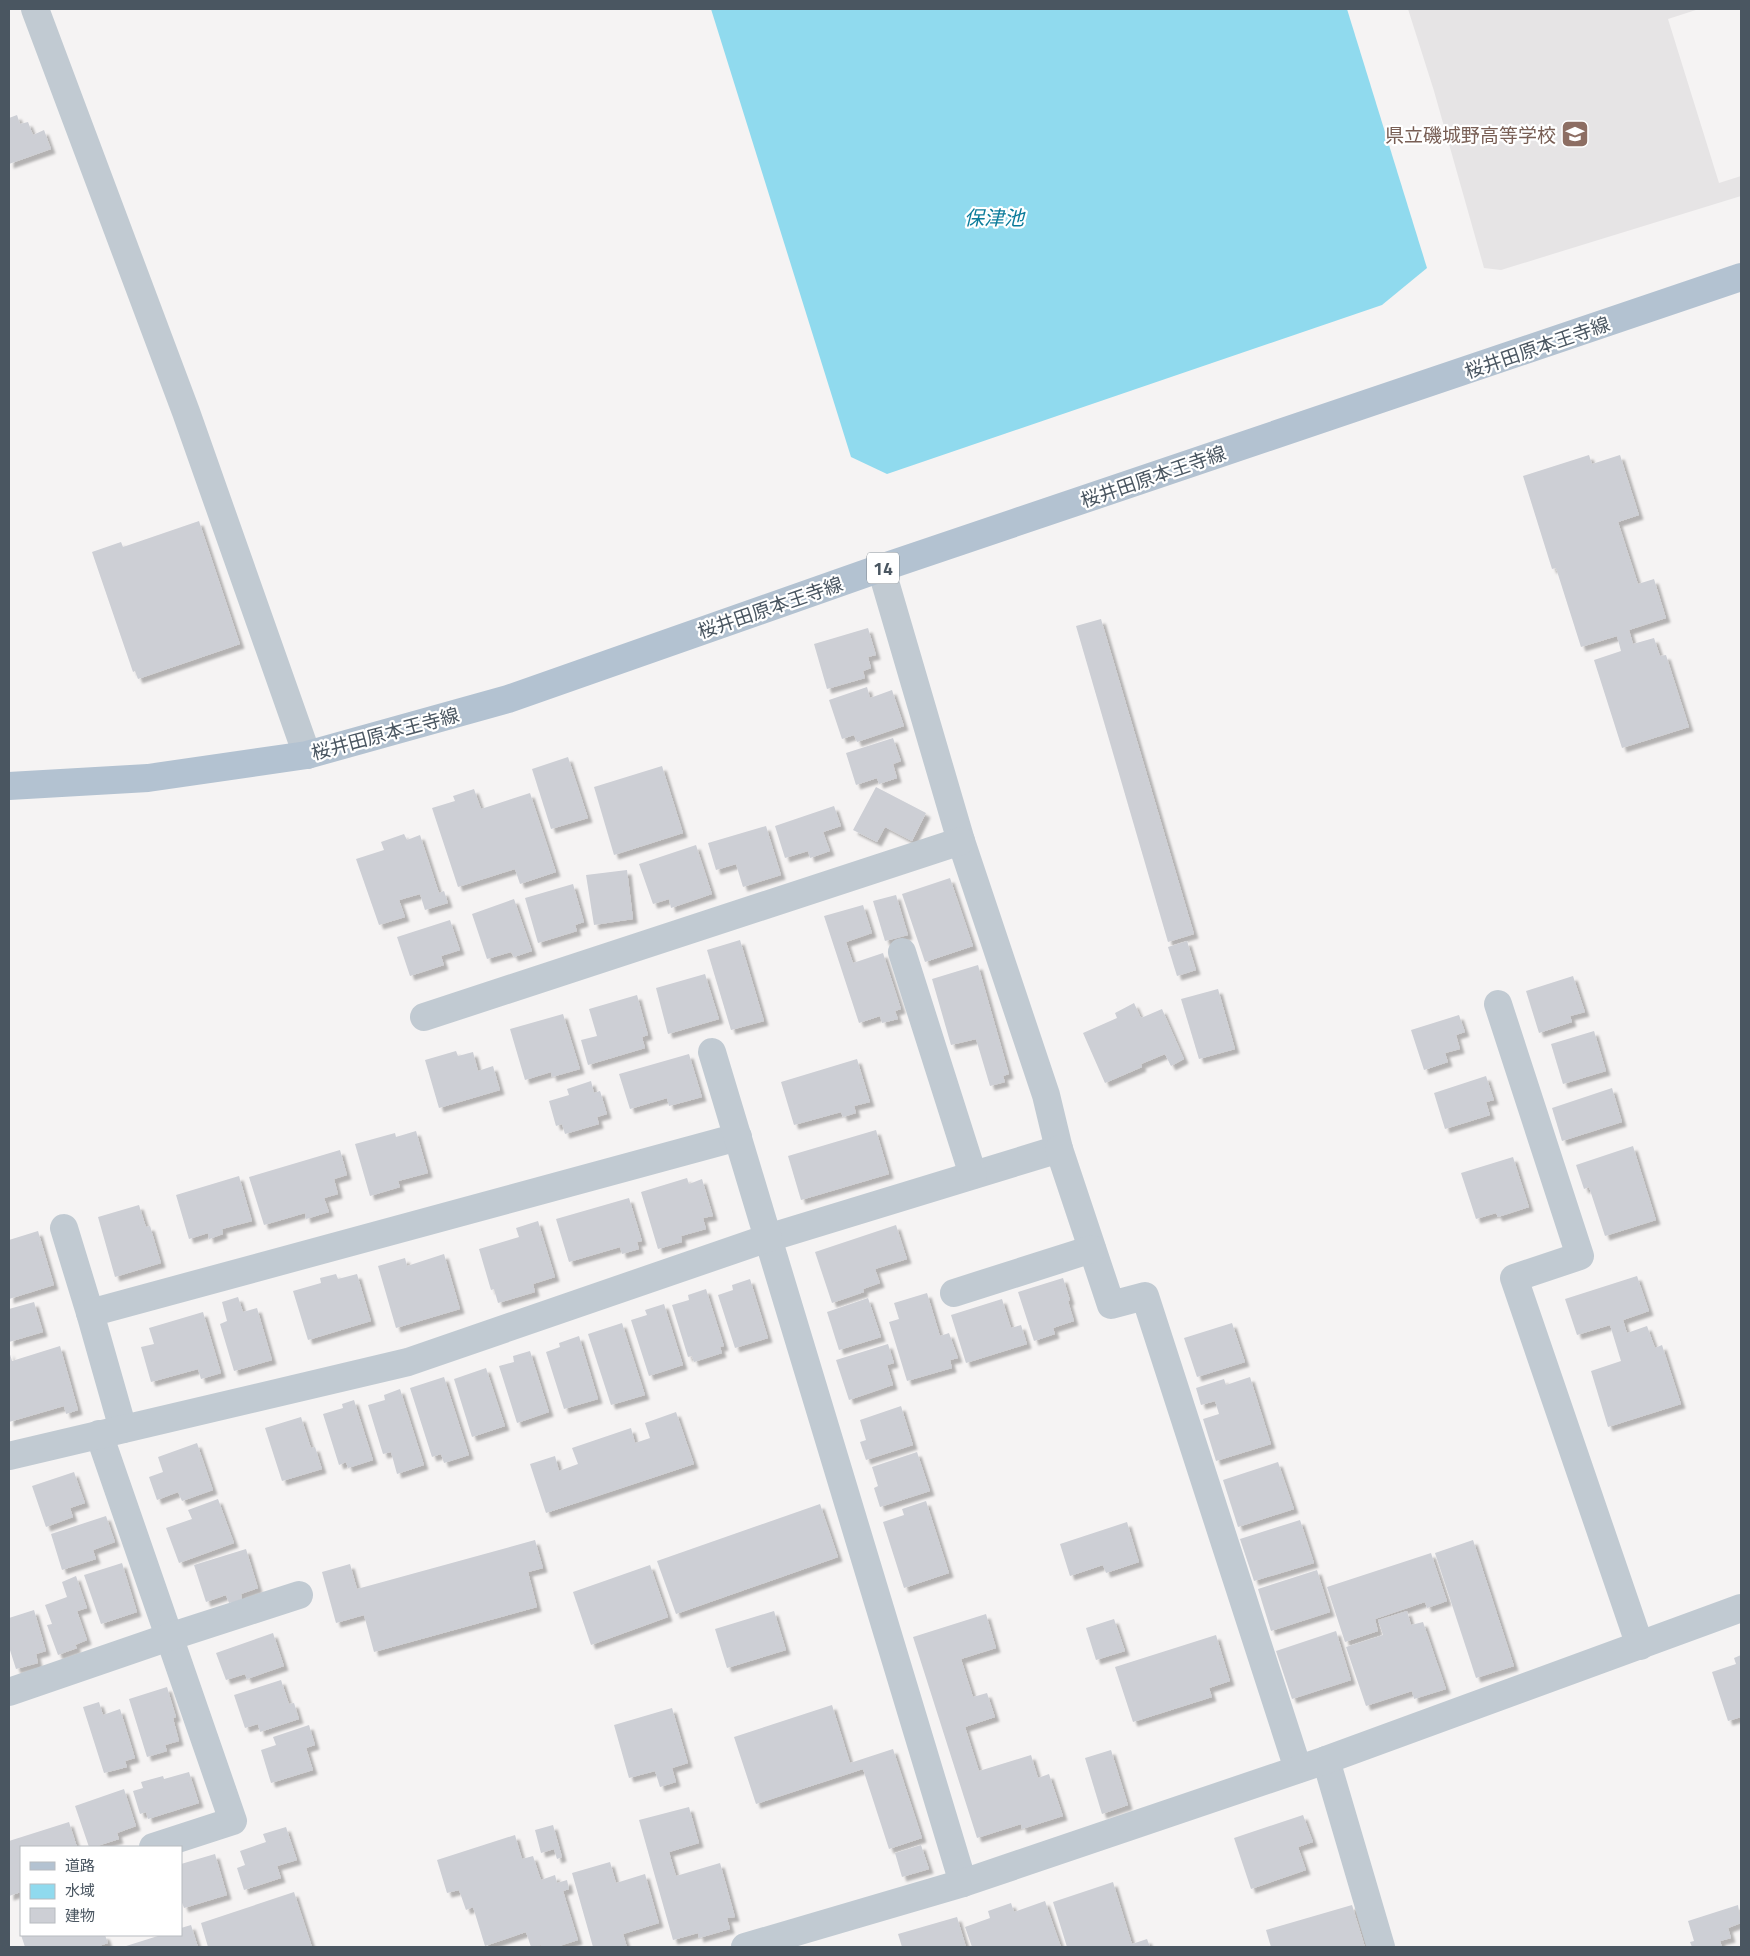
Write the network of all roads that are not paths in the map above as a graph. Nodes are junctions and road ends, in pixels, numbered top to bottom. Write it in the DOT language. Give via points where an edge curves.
graph roads {
  1 [pos="35,9"];
  2 [pos="1741,277"];
  3 [pos="881,568"];
  4 [pos="307,755"];
  5 [pos="9,786"];
  6 [pos="961,841"];
  7 [pos="902,952"];
  8 [pos="1498,1004"];
  9 [pos="424,1017"];
  10 [pos="712,1052"];
  11 [pos="738,1137"];
  12 [pos="1059,1149"];
  13 [pos="972,1175"];
  14 [pos="64,1228"];
  15 [pos="768,1238"];
  16 [pos="1092,1249"];
  17 [pos="954,1293"];
  18 [pos="90,1313"];
  19 [pos="111,1432"];
  20 [pos="9,1456"];
  21 [pos="299,1596"];
  22 [pos="1741,1608"];
  23 [pos="169,1636"];
  24 [pos="1640,1646"];
  25 [pos="9,1692"];
  26 [pos="1326,1760"];
  27 [pos="1298,1769"];
  28 [pos="156,1846"];
  29 [pos="963,1883"];
  30 [pos="745,1947"];
  31 [pos="1381,1947"];
  1 -- 4 [label="street" via="186,412"];
  2 -- 3 [label="main road, 桜井田原本王寺線 / 14"];
  3 -- 4 [label="main road, 桜井田原本王寺線 / 14" via="508,699"];
  3 -- 6 [label="street"];
  4 -- 5 [label="main road, 桜井田原本王寺線 / 14" via="148,778"];
  6 -- 9 [label="street"];
  6 -- 12 [label="street" via="1046,1095"];
  7 -- 13 [label="street"];
  8 -- 24 [label="street" via="1580,1256 1514,1278"];
  10 -- 11 [label="street"];
  11 -- 15 [label="street"];
  11 -- 18 [label="street"];
  12 -- 13 [label="street"];
  12 -- 16 [label="street"];
  13 -- 15 [label="street"];
  14 -- 18 [label="street"];
  15 -- 19 [label="street" via="408,1362"];
  15 -- 29 [label="street"];
  16 -- 17 [label="street"];
  16 -- 27 [label="street" via="1111,1305 1145,1296"];
  18 -- 19 [label="street"];
  19 -- 20 [label="street"];
  19 -- 23 [label="street"];
  21 -- 23 [label="street"];
  22 -- 24 [label="street"];
  23 -- 25 [label="street"];
  23 -- 28 [label="street" via="233,1821"];
  24 -- 26 [label="street"];
  26 -- 27 [label="street"];
  26 -- 31 [label="street"];
  27 -- 29 [label="street"];
  29 -- 30 [label="street"];
}
